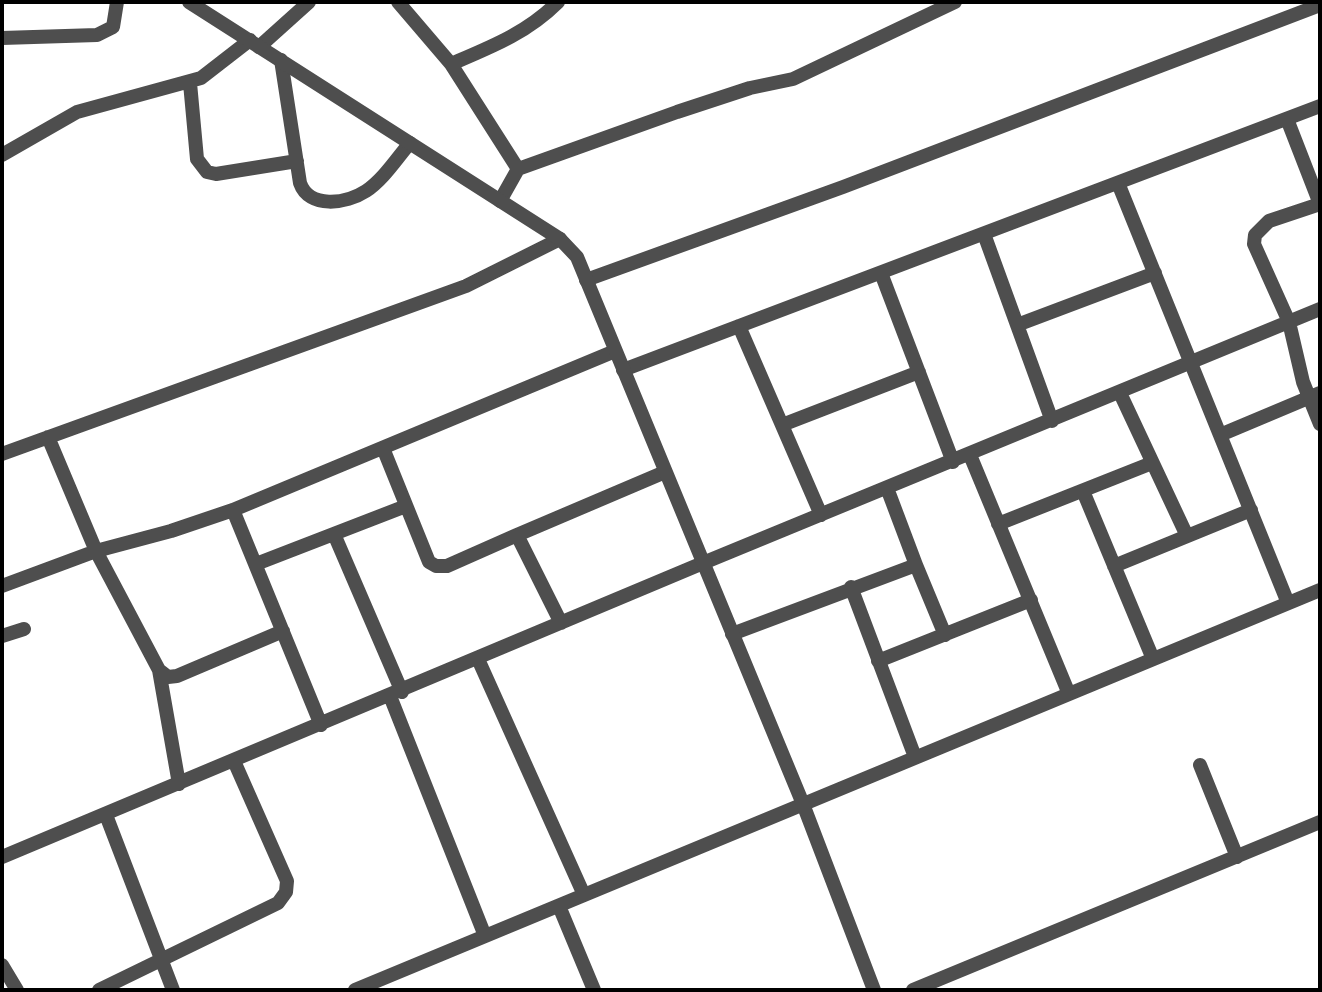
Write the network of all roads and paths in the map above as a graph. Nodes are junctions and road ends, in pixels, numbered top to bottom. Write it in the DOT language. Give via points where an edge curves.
graph roads {
  1 [pos="117,2"];
  2 [pos="188,2"];
  3 [pos="309,2"];
  4 [pos="558,2"];
  5 [pos="954,2"];
  6 [pos="403,3"];
  7 [pos="1320,5"];
  8 [pos="2,38"];
  9 [pos="254,44"];
  10 [pos="281,60"];
  11 [pos="451,64"];
  12 [pos="190,83"];
  13 [pos="1320,106"];
  14 [pos="1287,119"];
  15 [pos="410,143"];
  16 [pos="2,155"];
  17 [pos="296,161"];
  18 [pos="518,169"];
  19 [pos="1118,183"];
  20 [pos="500,201"];
  21 [pos="1320,204"];
  22 [pos="984,234"];
  23 [pos="560,239"];
  24 [pos="881,273"];
  25 [pos="1154,273"];
  26 [pos="586,280"];
  27 [pos="1320,309"];
  28 [pos="1289,322"];
  29 [pos="740,326"];
  30 [pos="1017,326"];
  31 [pos="615,351"];
  32 [pos="1191,363"];
  33 [pos="623,370"];
  34 [pos="919,372"];
  35 [pos="1120,393"];
  36 [pos="1315,395"];
  37 [pos="1052,421"];
  38 [pos="1320,424"];
  39 [pos="782,425"];
  40 [pos="1220,435"];
  41 [pos="48,437"];
  42 [pos="383,448"];
  43 [pos="2,454"];
  44 [pos="970,455"];
  45 [pos="953,462"];
  46 [pos="1152,463"];
  47 [pos="665,472"];
  48 [pos="887,488"];
  49 [pos="1083,491"];
  50 [pos="406,506"];
  51 [pos="233,510"];
  52 [pos="1251,510"];
  53 [pos="821,515"];
  54 [pos="998,524"];
  55 [pos="334,534"];
  56 [pos="517,535"];
  57 [pos="1187,536"];
  58 [pos="96,551"];
  59 [pos="703,563"];
  60 [pos="256,564"];
  61 [pos="916,565"];
  62 [pos="1114,566"];
  63 [pos="2,586"];
  64 [pos="850,587"];
  65 [pos="1320,590"];
  66 [pos="1031,600"];
  67 [pos="1288,603"];
  68 [pos="561,623"];
  69 [pos="24,629"];
  70 [pos="283,631"];
  71 [pos="733,634"];
  72 [pos="944,635"];
  73 [pos="2,636"];
  74 [pos="478,659"];
  75 [pos="1153,659"];
  76 [pos="878,661"];
  77 [pos="159,670"];
  78 [pos="396,694"];
  79 [pos="1069,694"];
  80 [pos="321,725"];
  81 [pos="915,757"];
  82 [pos="234,761"];
  83 [pos="1200,765"];
  84 [pos="179,784"];
  85 [pos="803,804"];
  86 [pos="106,814"];
  87 [pos="1320,822"];
  88 [pos="2,857"];
  89 [pos="1237,857"];
  90 [pos="584,895"];
  91 [pos="559,906"];
  92 [pos="485,936"];
  93 [pos="163,960"];
  94 [pos="2,965"];
  95 [pos="17,990"];
  96 [pos="99,990"];
  97 [pos="173,990"];
  98 [pos="355,990"];
  99 [pos="594,990"];
  100 [pos="874,990"];
  101 [pos="913,990"];
  1 -- 8 [label="street" via="113,27 97,35"];
  2 -- 9 [label="street"];
  3 -- 9 [label="street"];
  4 -- 11 [label="street" via="514,37"];
  5 -- 18 [label="street" via="793,79 677,112"];
  6 -- 11 [label="street"];
  7 -- 26 [label="street"];
  9 -- 10 [label="street"];
  9 -- 12 [label="street"];
  10 -- 15 [label="street"];
  10 -- 17 [label="street"];
  11 -- 18 [label="street"];
  12 -- 16 [label="street" via="77,112"];
  12 -- 17 [label="street" via="197,159 207,172"];
  13 -- 14 [label="street"];
  14 -- 19 [label="street"];
  14 -- 21 [label="street"];
  15 -- 17 [label="street" via="367,190 327,201 317,202 303,191"];
  15 -- 20 [label="street"];
  18 -- 20 [label="street"];
  19 -- 22 [label="street"];
  19 -- 25 [label="street"];
  20 -- 23 [label="street"];
  21 -- 28 [label="street" via="1269,221 1255,235 1254,244"];
  22 -- 24 [label="street"];
  22 -- 30 [label="street"];
  23 -- 26 [label="street" via="576,257"];
  23 -- 41 [label="street" via="466,286"];
  24 -- 29 [label="street"];
  24 -- 34 [label="street"];
  25 -- 30 [label="street"];
  25 -- 32 [label="street"];
  26 -- 31 [label="street"];
  27 -- 28 [label="street"];
  28 -- 32 [label="street"];
  28 -- 36 [label="street"];
  29 -- 33 [label="street"];
  29 -- 39 [label="street"];
  30 -- 37 [label="street"];
  31 -- 33 [label="street"];
  31 -- 42 [label="street"];
  32 -- 35 [label="street"];
  32 -- 40 [label="street"];
  33 -- 47 [label="street"];
  34 -- 39 [label="street"];
  34 -- 45 [label="street"];
  35 -- 37 [label="street"];
  35 -- 46 [label="street"];
  36 -- 38 [label="street"];
  36 -- 40 [label="street"];
  37 -- 44 [label="street"];
  39 -- 53 [label="street"];
  40 -- 52 [label="street"];
  41 -- 43 [label="street"];
  41 -- 58 [label="street"];
  42 -- 50 [label="street"];
  42 -- 51 [label="street"];
  44 -- 45 [label="street"];
  44 -- 54 [label="street"];
  45 -- 48 [label="street"];
  46 -- 49 [label="street"];
  46 -- 57 [label="street"];
  47 -- 56 [label="street"];
  47 -- 59 [label="street"];
  48 -- 53 [label="street"];
  48 -- 61 [label="street"];
  49 -- 54 [label="street"];
  49 -- 62 [label="street"];
  50 -- 55 [label="street"];
  50 -- 56 [label="street" via="429,562 436,566 447,566"];
  51 -- 58 [label="street"];
  51 -- 60 [label="street"];
  52 -- 57 [label="street"];
  52 -- 67 [label="street"];
  53 -- 59 [label="street"];
  54 -- 66 [label="street"];
  55 -- 60 [label="street"];
  55 -- 78 [label="street"];
  56 -- 68 [label="street"];
  57 -- 62 [label="street"];
  58 -- 63 [label="street"];
  58 -- 77 [label="street"];
  59 -- 68 [label="street"];
  59 -- 71 [label="street"];
  60 -- 70 [label="street"];
  61 -- 64 [label="street"];
  61 -- 72 [label="street"];
  62 -- 75 [label="street"];
  64 -- 71 [label="street"];
  64 -- 76 [label="street"];
  65 -- 67 [label="street"];
  66 -- 72 [label="street"];
  66 -- 79 [label="street"];
  67 -- 75 [label="street"];
  68 -- 74 [label="street"];
  69 -- 73 [label="street"];
  70 -- 77 [label="street" via="177,676"];
  70 -- 80 [label="street"];
  71 -- 85 [label="street"];
  72 -- 76 [label="street"];
  74 -- 78 [label="street"];
  74 -- 90 [label="street"];
  75 -- 79 [label="street"];
  76 -- 81 [label="street"];
  77 -- 84 [label="street"];
  78 -- 80 [label="street"];
  78 -- 92 [label="street"];
  79 -- 81 [label="street"];
  80 -- 82 [label="street"];
  81 -- 85 [label="street"];
  82 -- 84 [label="street"];
  82 -- 93 [label="street" via="287,881 286,892 278,903"];
  83 -- 89 [label="street"];
  84 -- 86 [label="street"];
  85 -- 90 [label="street"];
  85 -- 100 [label="street"];
  86 -- 88 [label="street"];
  86 -- 93 [label="street"];
  87 -- 89 [label="street"];
  89 -- 101 [label="street"];
  90 -- 91 [label="street"];
  91 -- 92 [label="street"];
  91 -- 99 [label="street"];
  92 -- 98 [label="street"];
  93 -- 96 [label="street"];
  93 -- 97 [label="street"];
  94 -- 95 [label="street"];
}
